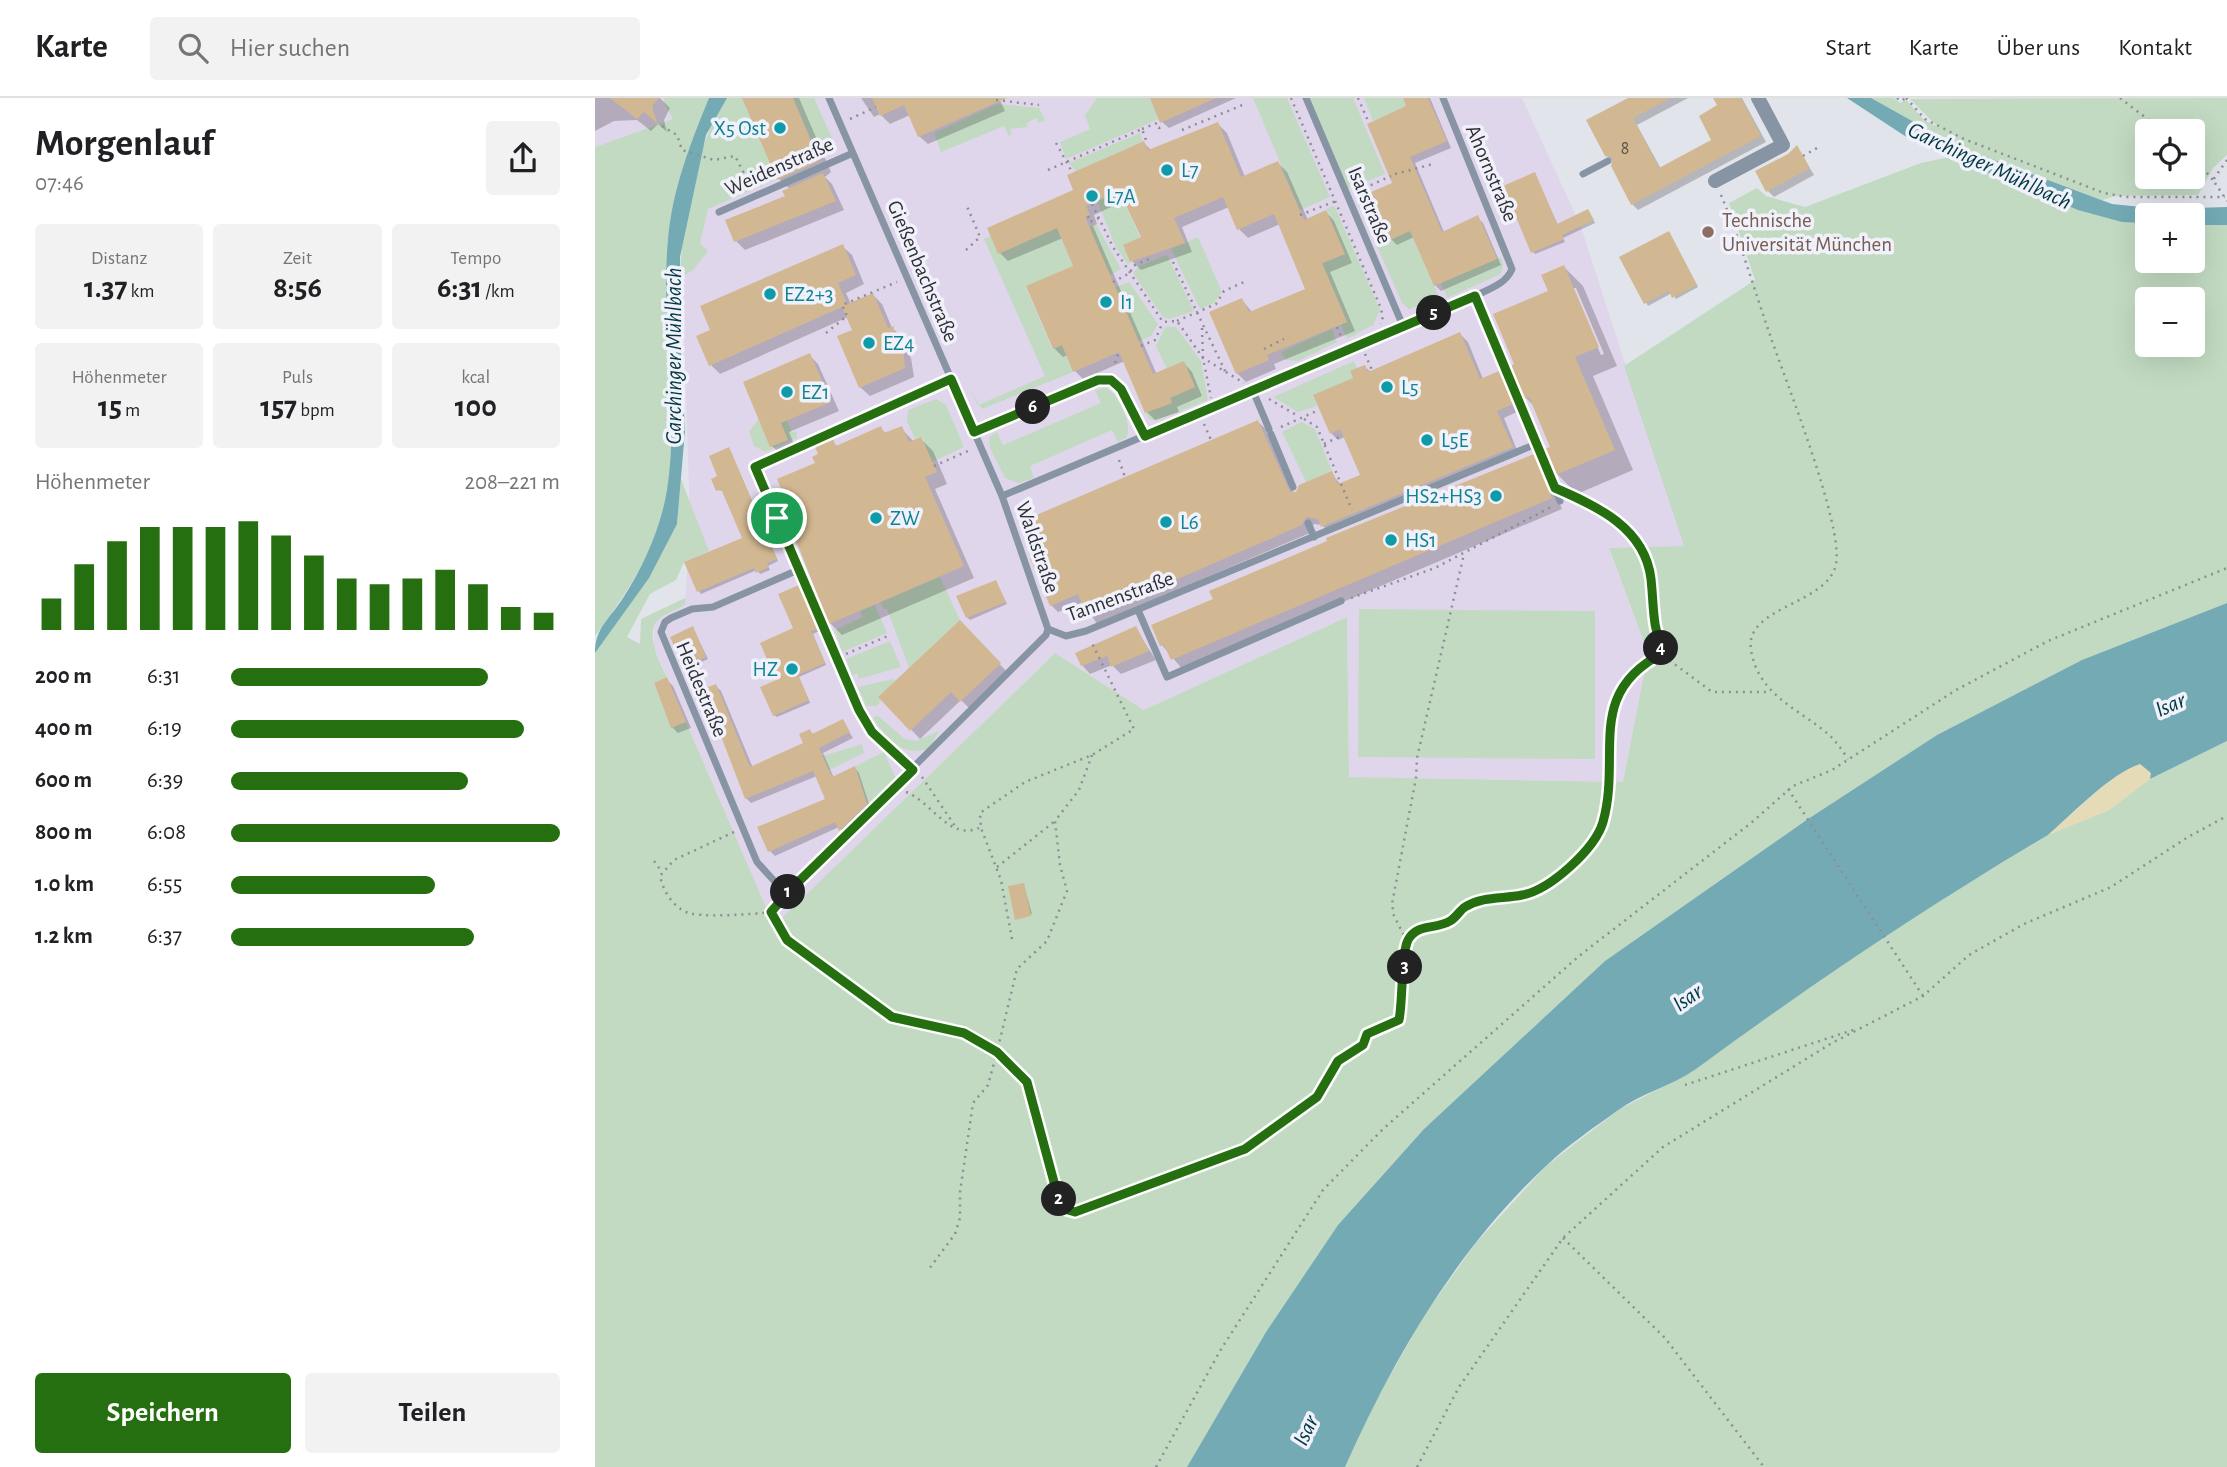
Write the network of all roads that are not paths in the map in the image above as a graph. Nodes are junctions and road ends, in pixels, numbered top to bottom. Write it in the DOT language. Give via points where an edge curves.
graph roads {
  1 [pos="829,98"];
  2 [pos="1305,98"];
  3 [pos="1443,98"];
  4 [pos="1758,98"];
  5 [pos="853,153"];
  6 [pos="1608,161"];
  7 [pos="1583,174"];
  8 [pos="1715,180"];
  9 [pos="719,212"];
  10 [pos="1510,261"];
  11 [pos="1475,296"];
  12 [pos="1403,326"];
  13 [pos="951,379"];
  14 [pos="1252,388"];
  15 [pos="974,432"];
  16 [pos="1145,436"];
  17 [pos="1536,444"];
  18 [pos="1293,487"];
  19 [pos="1002,496"];
  20 [pos="1560,502"];
  21 [pos="1308,523"];
  22 [pos="1314,537"];
  23 [pos="798,570"];
  24 [pos="1341,601"];
  25 [pos="1138,610"];
  26 [pos="1048,629"];
  27 [pos="913,770"];
  1 -- 5 [label="lane, Gießenbachstraße"];
  2 -- 12 [label="lane, Isarstraße"];
  3 -- 10 [label="lane, Ahornstraße"];
  4 -- 8 [label="street" via="1783,145"];
  5 -- 9 [label="lane, Weidenstraße"];
  5 -- 13 [label="lane, Gießenbachstraße"];
  6 -- 7 [label="lane"];
  10 -- 11 [label="lane, Waldstraße" via="1509,277"];
  11 -- 12 [label="lane, Waldstraße"];
  11 -- 17 [label="lane"];
  12 -- 14 [label="lane, Waldstraße"];
  13 -- 15 [label="lane, Gießenbachstraße"];
  13 -- 23 [label="lane" via="755,467"];
  14 -- 16 [label="lane, Waldstraße"];
  14 -- 18 [label="lane"];
  15 -- 16 [label="lane" via="1107,379 1121,389"];
  15 -- 19 [label="lane, Gießenbachstraße"];
  16 -- 19 [label="lane, Waldstraße"];
  17 -- 20 [label="lane"];
  17 -- 22 [label="lane, Tannenstraße"];
  19 -- 26 [label="lane, Waldstraße"];
  21 -- 22 [label="lane"];
  22 -- 25 [label="lane, Tannenstraße"];
  23 -- 27 [label="lane" via="872,732"];
  23 -- 27 [label="lane, Heidestraße" via="713,607 692,609 662,626 662,638 765,874 791,889"];
  24 -- 25 [label="lane" via="1167,677"];
  25 -- 26 [label="lane, Tannenstraße" via="1066,636"];
  26 -- 27 [label="lane"];
}
